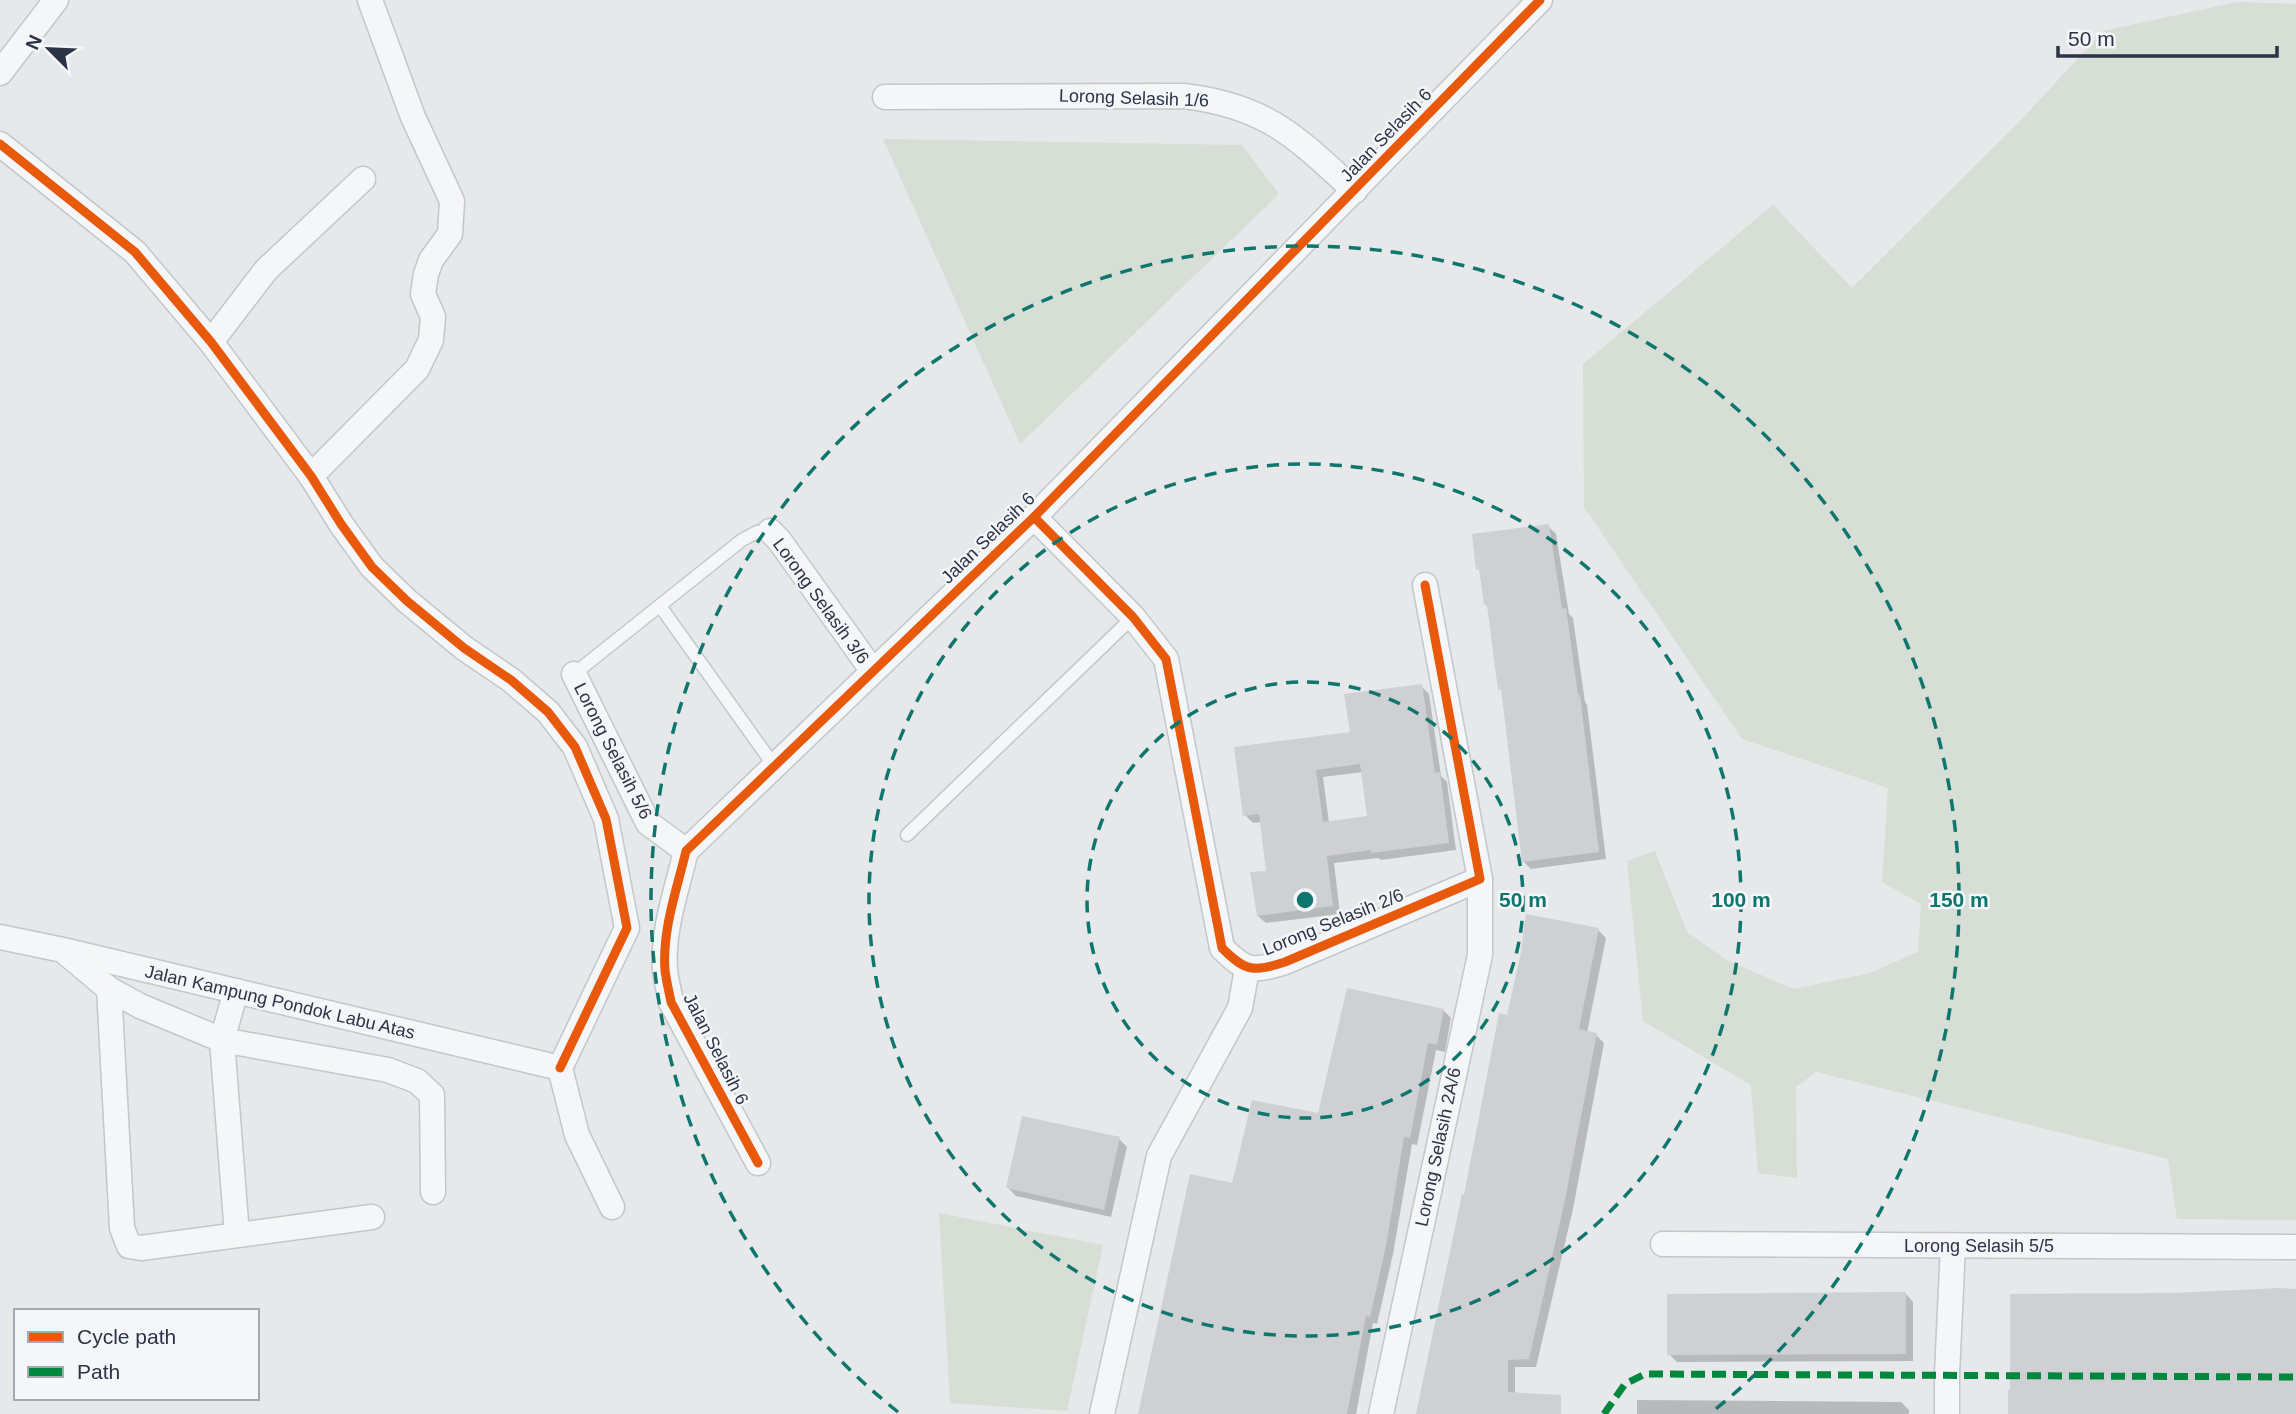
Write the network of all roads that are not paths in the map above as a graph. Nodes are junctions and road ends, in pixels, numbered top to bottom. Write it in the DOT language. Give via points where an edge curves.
graph roads {
  1 [pos="56,0"];
  2 [pos="370,0"];
  3 [pos="1540,0"];
  4 [pos="0,73"];
  5 [pos="885,97"];
  6 [pos="0,144"];
  7 [pos="363,179"];
  8 [pos="1355,191"];
  9 [pos="211,342"];
  10 [pos="312,476"];
  11 [pos="1034,517"];
  12 [pos="770,531"];
  13 [pos="1425,584"];
  14 [pos="660,606"];
  15 [pos="1133,617"];
  16 [pos="872,670"];
  17 [pos="575,674"];
  18 [pos="775,767"];
  19 [pos="907,835"];
  20 [pos="686,851"];
  21 [pos="1480,879"];
  22 [pos="670,918"];
  23 [pos="627,928"];
  24 [pos="0,937"];
  25 [pos="63,950"];
  26 [pos="1247,969"];
  27 [pos="109,989"];
  28 [pos="236,991"];
  29 [pos="222,1040"];
  30 [pos="560,1068"];
  31 [pos="758,1163"];
  32 [pos="433,1192"];
  33 [pos="612,1207"];
  34 [pos="372,1217"];
  35 [pos="237,1235"];
  36 [pos="1663,1244"];
  37 [pos="1953,1246"];
  38 [pos="2296,1247"];
  39 [pos="1102,1414"];
  40 [pos="1381,1414"];
  41 [pos="1947,1414"];
  1 -- 4 [label="street"];
  2 -- 10 [label="street" via="413,117 452,201 450,234 426,274 423,294 433,317 431,340 416,369"];
  3 -- 8 [label="street, Jalan Selasih 6"];
  5 -- 8 [label="street, Lorong Selasih 1/6" via="1171,96 1215,100 1255,113 1292,134"];
  6 -- 9 [label="street" via="135,252"];
  7 -- 9 [label="street" via="266,270"];
  8 -- 11 [label="street, Jalan Selasih 6"];
  9 -- 10 [label="street"];
  10 -- 23 [label="street" via="372,567 407,601 548,712 575,747 606,819"];
  11 -- 15 [label="street, Lorong Selasih 2/6"];
  11 -- 16 [label="street, Jalan Selasih 6"];
  12 -- 14 [label="lane" via="742,540"];
  12 -- 16 [label="street, Lorong Selasih 3/6"];
  13 -- 21 [label="street"];
  14 -- 17 [label="lane"];
  14 -- 18 [label="lane"];
  15 -- 19 [label="lane"];
  15 -- 26 [label="street, Lorong Selasih 2/6" via="1166,659 1223,948"];
  16 -- 18 [label="street, Jalan Selasih 6"];
  17 -- 20 [label="street, Lorong Selasih 5/6" via="648,823"];
  18 -- 20 [label="street, Jalan Selasih 6"];
  20 -- 22 [label="street, Jalan Selasih 6"];
  21 -- 26 [label="street, Lorong Selasih 2/6" via="1285,962"];
  21 -- 40 [label="street, Lorong Selasih 2A/6" via="1480,955"];
  22 -- 23 [label="street" via="648,918"];
  22 -- 31 [label="street, Jalan Selasih 6" via="664,955 671,1002"];
  23 -- 30 [label="street"];
  24 -- 25 [label="street, Jalan Kampung Pondok Labu Atas"];
  25 -- 27 [label="street"];
  25 -- 28 [label="street, Jalan Kampung Pondok Labu Atas"];
  26 -- 39 [label="street, Lorong Selasih 2/6" via="1240,1008 1159,1156"];
  27 -- 29 [label="street"];
  27 -- 35 [label="street" via="121,1228 129,1246"];
  28 -- 29 [label="street"];
  28 -- 30 [label="street, Jalan Kampung Pondok Labu Atas"];
  29 -- 32 [label="street" via="388,1070 417,1081 432,1095"];
  29 -- 35 [label="street"];
  30 -- 33 [label="street" via="577,1135"];
  34 -- 35 [label="street"];
  36 -- 37 [label="street, Lorong Selasih 5/5"];
  37 -- 38 [label="street, Lorong Selasih 5/5"];
  37 -- 41 [label="street"];
}
